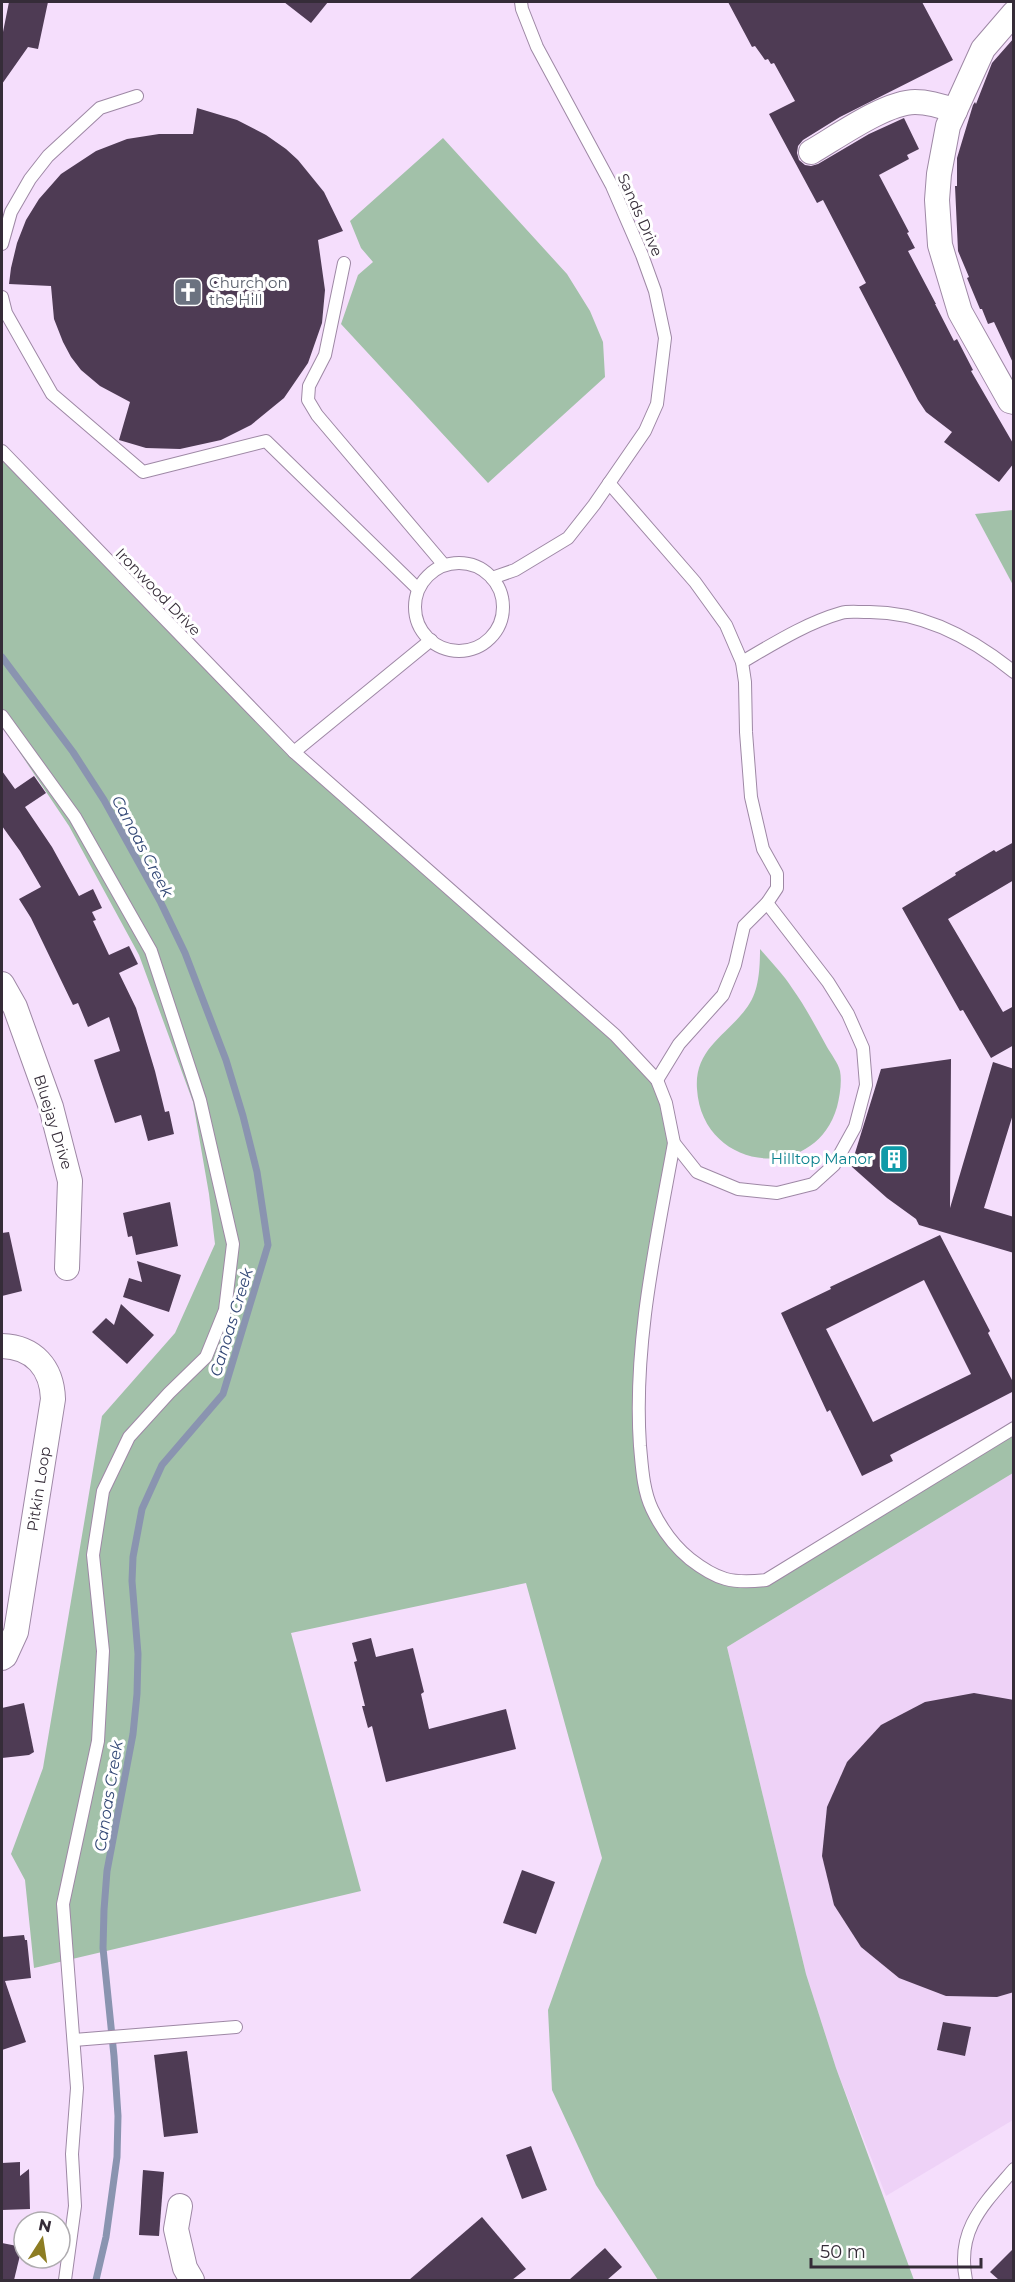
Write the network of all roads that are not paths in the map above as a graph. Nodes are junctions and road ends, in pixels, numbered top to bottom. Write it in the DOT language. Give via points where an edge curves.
graph roads {
  1 [pos="521,2"];
  2 [pos="1014,13"];
  3 [pos="137,96"];
  4 [pos="955,111"];
  5 [pos="811,152"];
  6 [pos="2,244"];
  7 [pos="344,263"];
  8 [pos="2,297"];
  9 [pos="1014,402"];
  10 [pos="2,451"];
  11 [pos="609,483"];
  12 [pos="444,565"];
  13 [pos="492,578"];
  14 [pos="418,589"];
  15 [pos="430,640"];
  16 [pos="742,662"];
  17 [pos="1014,672"];
  18 [pos="2,716"];
  19 [pos="294,752"];
  20 [pos="767,903"];
  21 [pos="2,984"];
  22 [pos="657,1080"];
  23 [pos="674,1143"];
  24 [pos="67,1268"];
  25 [pos="2,1346"];
  26 [pos="1014,1428"];
  27 [pos="2,1658"];
  28 [pos="236,2027"];
  29 [pos="77,2040"];
  30 [pos="1014,2169"];
  31 [pos="180,2206"];
  32 [pos="66,2280"];
  33 [pos="192,2280"];
  34 [pos="966,2280"];
  1 -- 11 [label="lane, Sands Drive" via="537,48 612,186 642,255 665,338 657,404 645,431"];
  2 -- 4 [label="street" via="983,49"];
  3 -- 6 [label="lane" via="100,108 48,156 12,212"];
  4 -- 5 [label="street" via="933,103 893,105"];
  4 -- 9 [label="street" via="948,126 939,174 940,245 960,312"];
  7 -- 12 [label="lane" via="325,355 309,386 308,400"];
  8 -- 14 [label="lane" via="6,313 52,394 142,472 266,441"];
  10 -- 19 [label="lane, Ironwood Drive"];
  11 -- 13 [label="lane, Sands Drive" via="568,538 515,570"];
  11 -- 16 [label="lane" via="695,582 726,626"];
  12 -- 13 [label="lane" via="475,566"];
  12 -- 14 [label="lane" via="433,571"];
  13 -- 15 [label="lane" via="502,600 500,623 494,633 468,650 448,649"];
  14 -- 15 [label="lane" via="416,616"];
  15 -- 19 [label="lane"];
  16 -- 17 [label="lane" via="794,632 842,612 884,611 934,623 988,651"];
  16 -- 20 [label="lane" via="752,797 763,849 777,874 777,888"];
  18 -- 29 [label="lane" via="75,817 151,951 200,1100 233,1244 225,1310 206,1358 129,1437 104,1491 93,1556 103,1651 98,1741 63,1904"];
  19 -- 22 [label="lane, Ironwood Drive" via="615,1035"];
  20 -- 22 [label="lane" via="744,926 723,996 679,1044"];
  20 -- 23 [label="lane" via="828,982 863,1048 866,1085 855,1127 834,1165 813,1184 777,1193 738,1189 697,1172"];
  21 -- 24 [label="street, Bluejay Drive" via="15,1007 43,1085 70,1181"];
  22 -- 23 [label="lane"];
  23 -- 26 [label="lane" via="648,1284 638,1410 642,1476 651,1508 676,1547 710,1574 741,1583 766,1580"];
  25 -- 27 [label="street, Pitkin Loop" via="38,1359 48,1371 53,1399 16,1632"];
  28 -- 29 [label="lane"];
  29 -- 32 [label="lane" via="72,2154 75,2206"];
  30 -- 34 [label="lane" via="980,2210 967,2233 962,2258"];
  31 -- 33 [label="street" via="176,2229 185,2268"];
}
